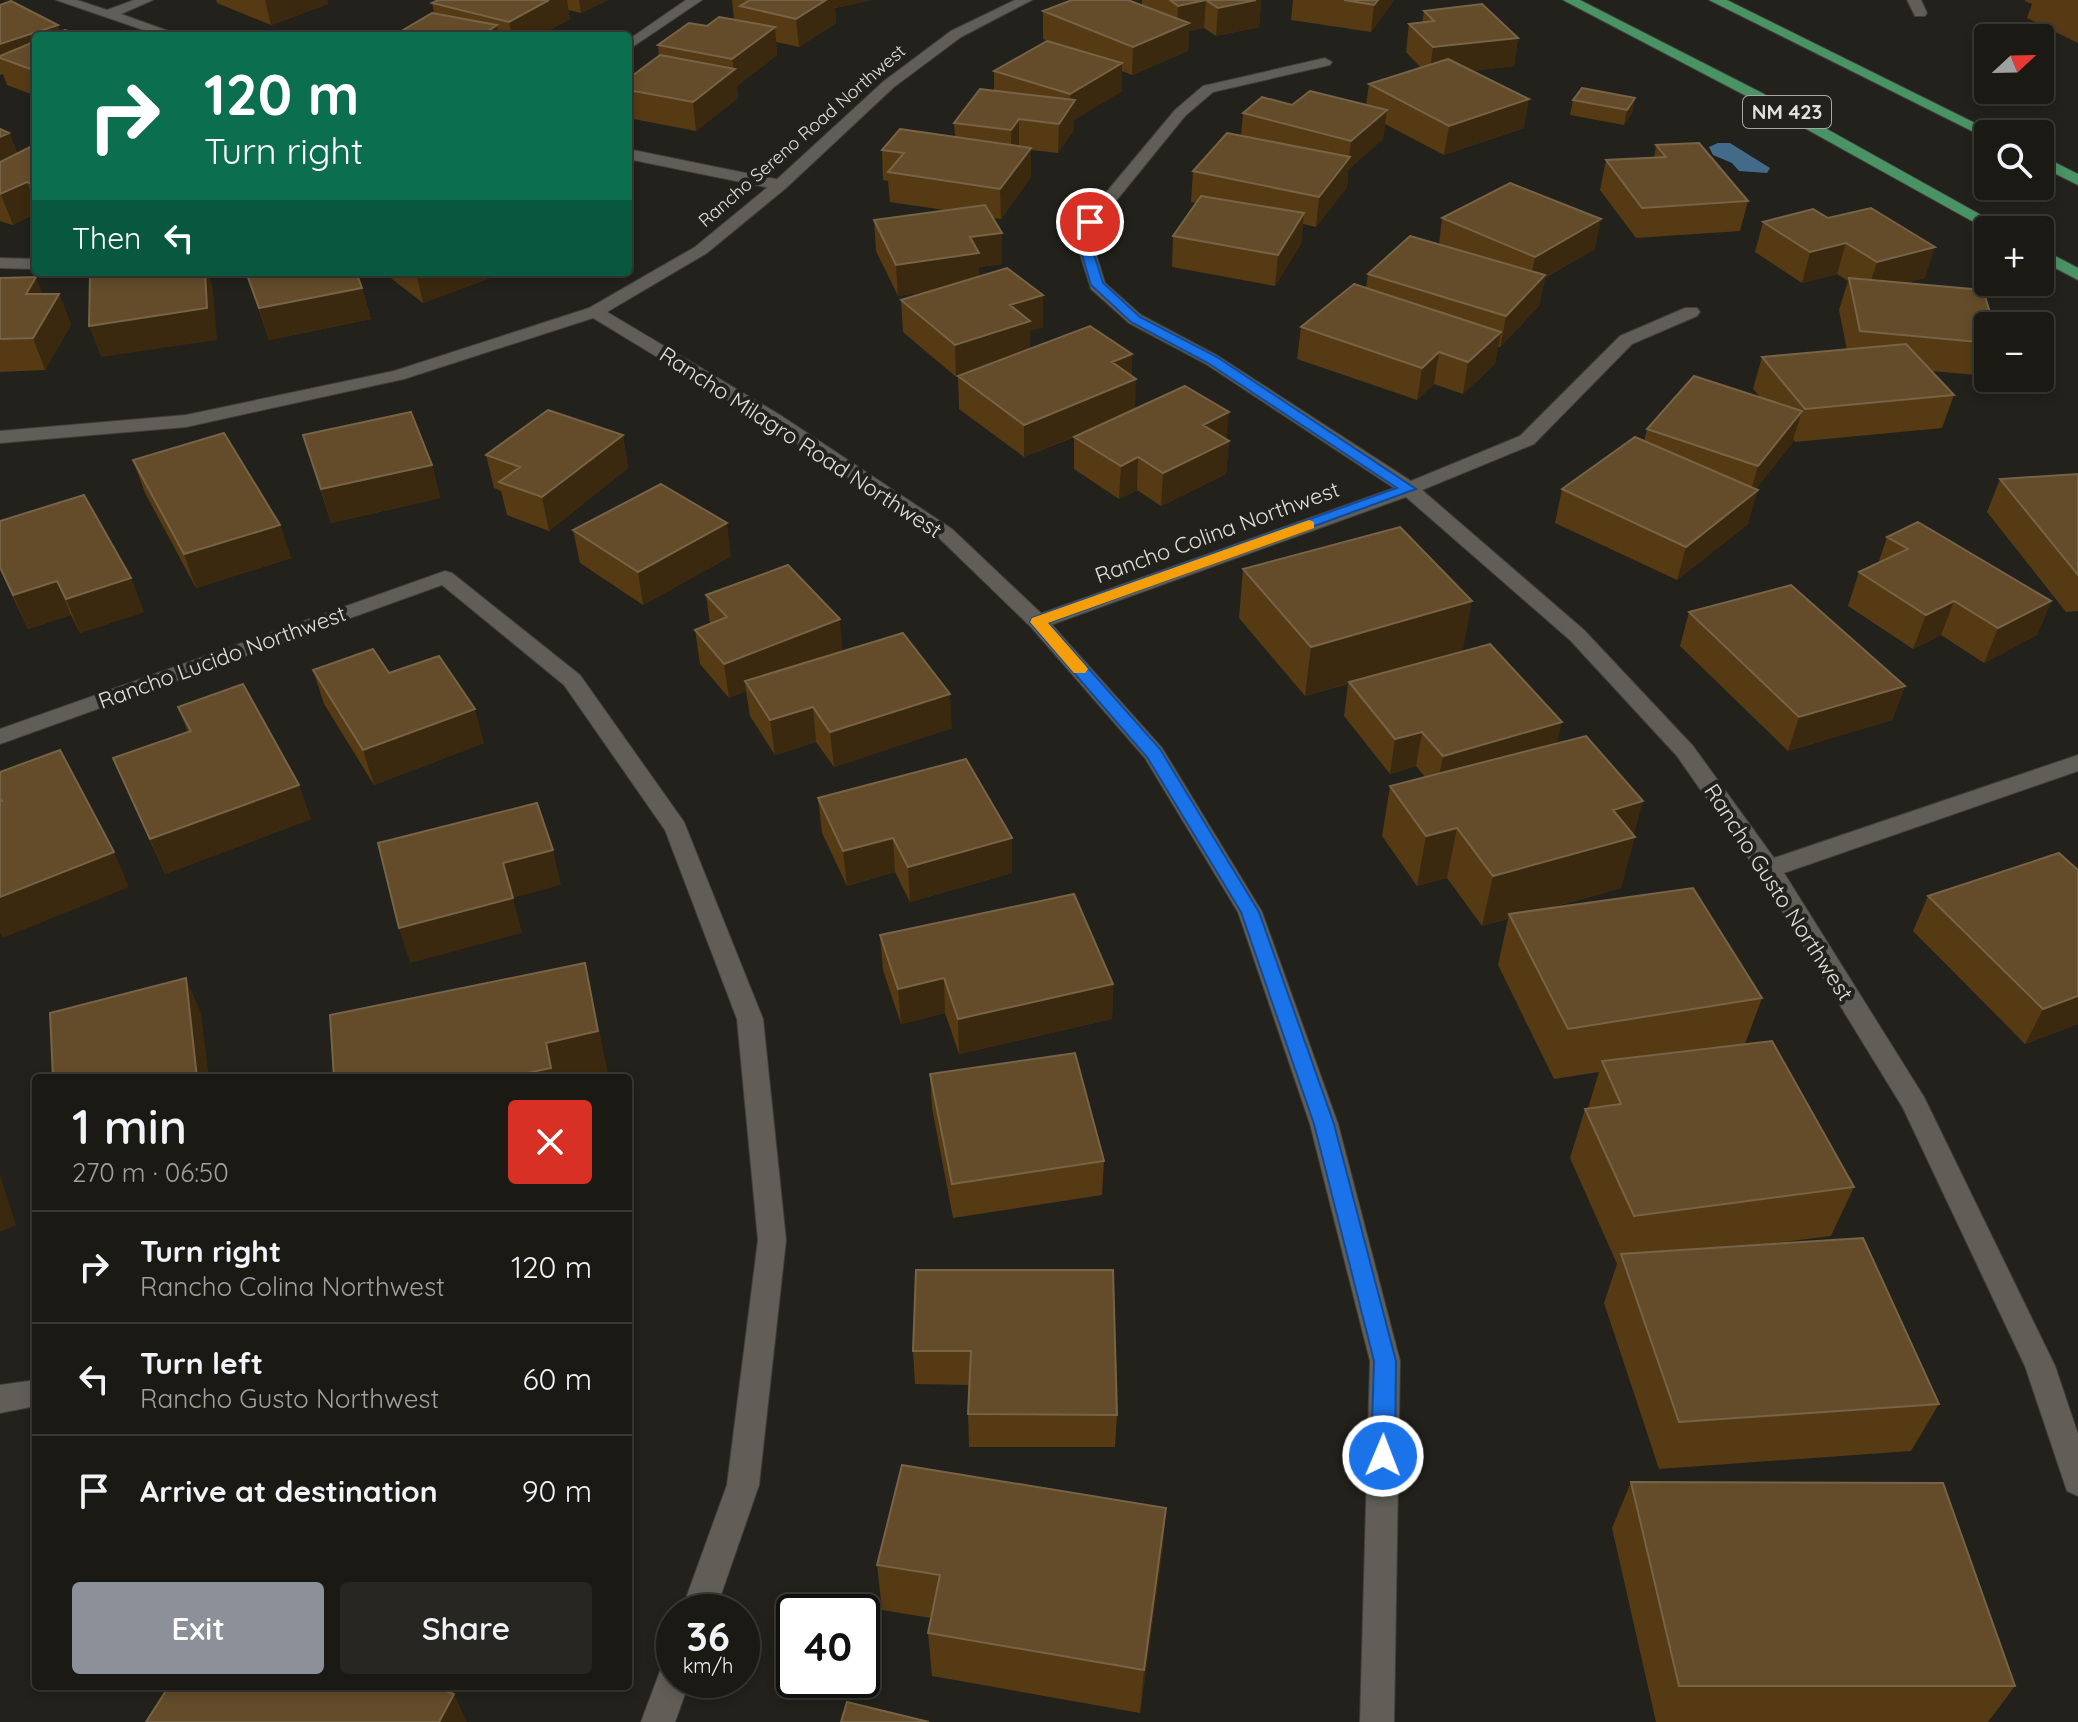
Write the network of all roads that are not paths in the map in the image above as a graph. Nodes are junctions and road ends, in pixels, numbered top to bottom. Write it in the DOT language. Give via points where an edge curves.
graph roads {
  1 [pos="63,0"];
  2 [pos="146,0"];
  3 [pos="695,0"];
  4 [pos="1025,0"];
  5 [pos="1570,0"];
  6 [pos="1716,0"];
  7 [pos="106,15"];
  8 [pos="162,32"];
  9 [pos="632,43"];
  10 [pos="1325,62"];
  11 [pos="1974,127"];
  12 [pos="632,155"];
  13 [pos="2054,167"];
  14 [pos="2078,180"];
  15 [pos="780,185"];
  16 [pos="1975,216"];
  17 [pos="2054,261"];
  18 [pos="0,263"];
  19 [pos="32,264"];
  20 [pos="2078,275"];
  21 [pos="595,312"];
  22 [pos="1691,312"];
  23 [pos="0,437"];
  24 [pos="1409,489"];
  25 [pos="1038,622"];
  26 [pos="0,737"];
  27 [pos="2078,763"];
  28 [pos="1769,869"];
  29 [pos="32,1393"];
  30 [pos="0,1399"];
  31 [pos="2078,1481"];
  32 [pos="704,1594"];
  33 [pos="667,1698"];
  34 [pos="658,1722"];
  35 [pos="1377,1722"];
  1 -- 7 [label="street"];
  2 -- 7 [label="street"];
  3 -- 9 [label="street"];
  4 -- 15 [label="street, Rancho Sereno Road Northwest" via="956,34 889,84"];
  5 -- 16 [label="main road, NM 423"];
  6 -- 11 [label="main road"];
  7 -- 8 [label="street"];
  10 -- 24 [label="street, Rancho Gusto Northwest" via="1208,89 1180,113 1090,222 1087,251 1097,285 1135,319 1212,360"];
  12 -- 15 [label="street"];
  13 -- 14 [label="main road"];
  15 -- 21 [label="street, Rancho Sereno Road Northwest" via="701,250"];
  17 -- 20 [label="main road"];
  18 -- 19 [label="street"];
  21 -- 23 [label="street, Rancho Sereno Road Northwest" via="398,375 186,421"];
  21 -- 25 [label="street, Rancho Milagro Road Northwest" via="773,419 945,533"];
  22 -- 24 [label="street, Rancho Colina Northwest" via="1626,340 1527,440"];
  24 -- 25 [label="street, Rancho Colina Northwest"];
  24 -- 28 [label="street, Rancho Gusto Northwest" via="1577,635 1685,751"];
  25 -- 35 [label="street, Rancho Milagro Road Northwest" via="1154,753 1250,912 1324,1124 1385,1361"];
  26 -- 32 [label="street, Rancho Lucido Northwest" via="445,577 572,680 676,828 750,1019 772,1240 743,1485"];
  27 -- 28 [label="street"];
  28 -- 31 [label="street, Rancho Gusto Northwest" via="1914,1104 2040,1366"];
  29 -- 30 [label="street"];
  33 -- 34 [label="street"];
}
